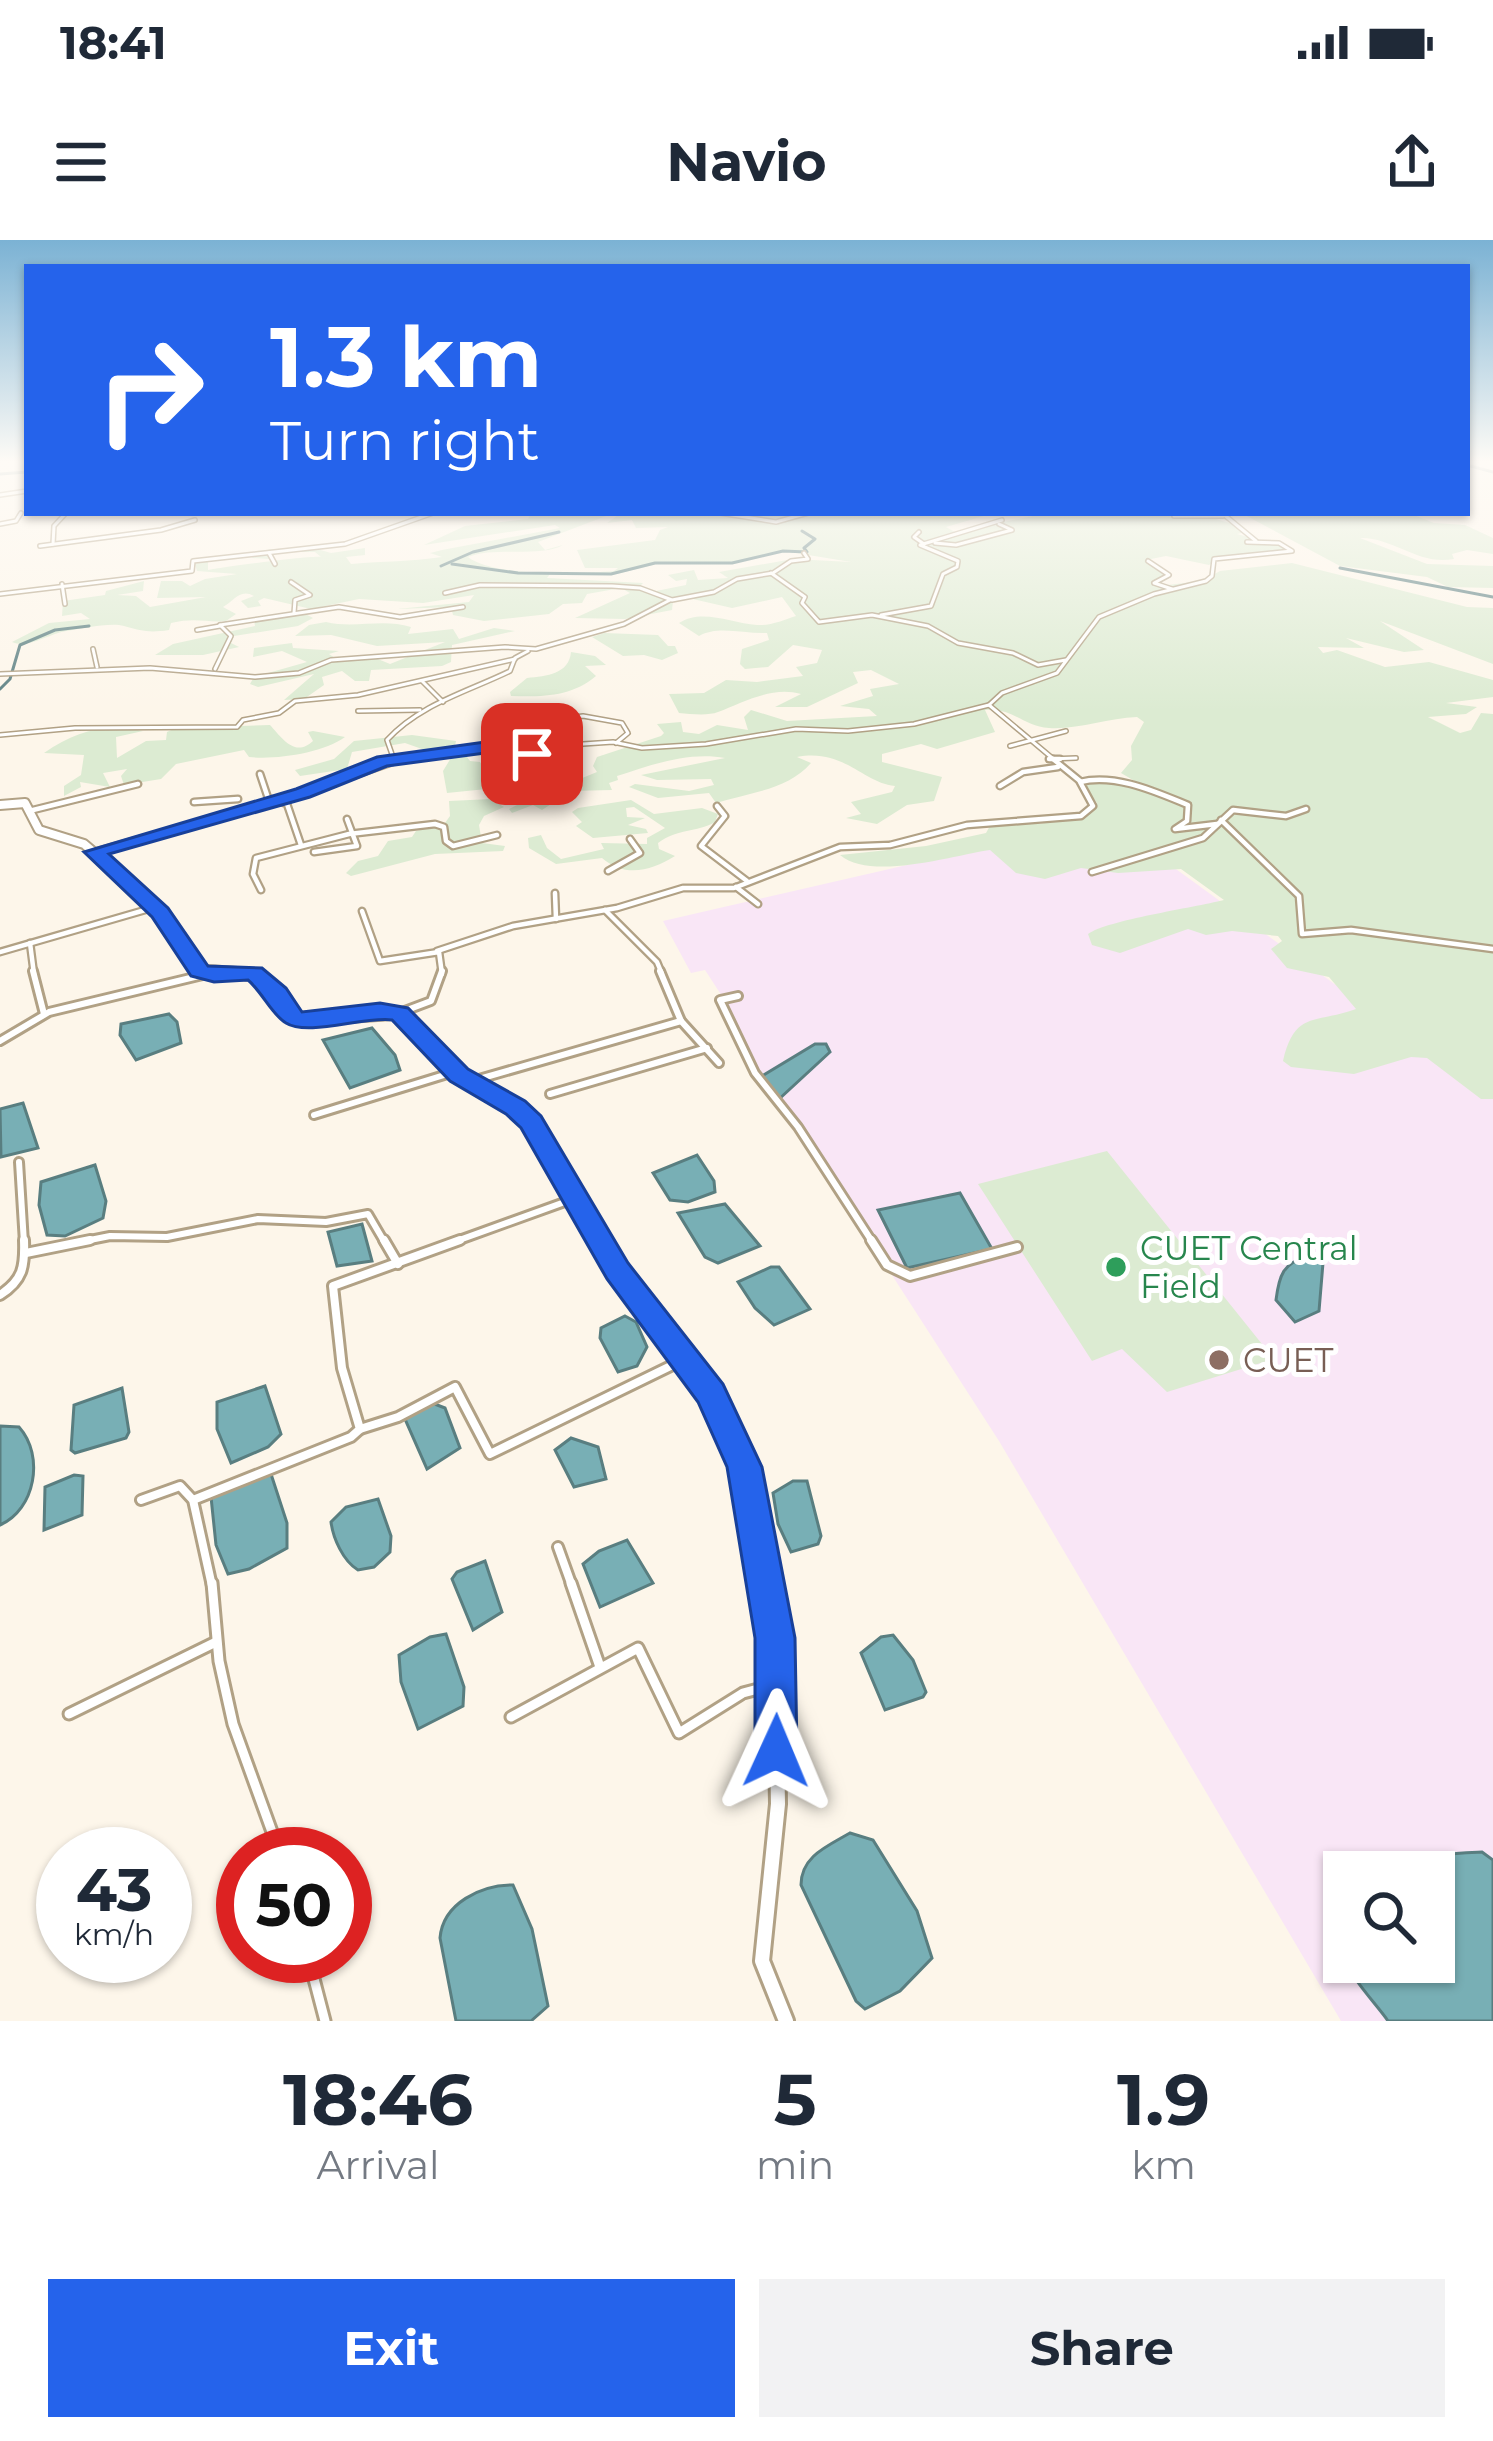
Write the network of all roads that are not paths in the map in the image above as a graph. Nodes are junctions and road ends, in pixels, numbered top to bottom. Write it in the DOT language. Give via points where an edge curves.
graph roads {
  1 [pos="346,546"];
  2 [pos="923,546"];
  3 [pos="1285,546"];
  4 [pos="269,553"];
  5 [pos="804,553"];
  6 [pos="231,554"];
  7 [pos="967,557"];
  8 [pos="239,558"];
  9 [pos="957,560"];
  10 [pos="1148,561"];
  11 [pos="275,564"];
  12 [pos="771,573"];
  13 [pos="291,582"];
  14 [pos="62,584"];
  15 [pos="1170,592"];
  16 [pos="445,593"];
  17 [pos="0,594"];
  18 [pos="670,600"];
  19 [pos="65,604"];
  20 [pos="463,607"];
  21 [pos="294,613"];
  22 [pos="878,616"];
  23 [pos="220,625"];
  24 [pos="197,630"];
  25 [pos="561,637"];
  26 [pos="92,649"];
  27 [pos="532,649"];
  28 [pos="515,659"];
  29 [pos="1066,660"];
  30 [pos="97,668"];
  31 [pos="212,670"];
  32 [pos="0,674"];
  33 [pos="422,681"];
  34 [pos="443,702"];
  35 [pos="989,705"];
  36 [pos="428,709"];
  37 [pos="358,711"];
  38 [pos="149,717"];
  39 [pos="560,719"];
  40 [pos="146,730"];
  41 [pos="1066,730"];
  42 [pos="0,735"];
  43 [pos="1029,741"];
  44 [pos="616,742"];
  45 [pos="1010,746"];
  46 [pos="1076,758"];
  47 [pos="1049,759"];
  48 [pos="394,760"];
  49 [pos="1058,767"];
  50 [pos="260,774"];
  51 [pos="1080,781"];
  52 [pos="138,784"];
  53 [pos="1000,786"];
  54 [pos="238,799"];
  55 [pos="277,800"];
  56 [pos="194,802"];
  57 [pos="0,805"];
  58 [pos="717,806"];
  59 [pos="1306,808"];
  60 [pos="29,811"];
  61 [pos="347,820"];
  62 [pos="1219,822"];
  63 [pos="355,833"];
  64 [pos="497,835"];
  65 [pos="629,839"];
  66 [pos="301,845"];
  67 [pos="94,852"];
  68 [pos="314,852"];
  69 [pos="608,871"];
  70 [pos="1092,872"];
  71 [pos="748,881"];
  72 [pos="736,887"];
  73 [pos="261,890"];
  74 [pos="555,893"];
  75 [pos="758,904"];
  76 [pos="155,907"];
  77 [pos="605,910"];
  78 [pos="362,911"];
  79 [pos="556,920"];
  80 [pos="462,928"];
  81 [pos="468,941"];
  82 [pos="30,943"];
  83 [pos="1493,949"];
  84 [pos="437,951"];
  85 [pos="0,952"];
  86 [pos="207,974"];
  87 [pos="737,996"];
  88 [pos="399,1013"];
  89 [pos="44,1014"];
  90 [pos="681,1021"];
  91 [pos="0,1041"];
  92 [pos="707,1048"];
  93 [pos="719,1063"];
  94 [pos="455,1072"];
  95 [pos="469,1082"];
  96 [pos="550,1094"];
  97 [pos="314,1115"];
  98 [pos="19,1162"];
  99 [pos="573,1199"];
  100 [pos="1018,1247"];
  101 [pos="26,1253"];
  102 [pos="398,1264"];
  103 [pos="0,1295"];
  104 [pos="685,1358"];
  105 [pos="360,1429"];
  106 [pos="141,1500"];
  107 [pos="193,1500"];
  108 [pos="558,1547"];
  109 [pos="216,1642"];
  110 [pos="600,1667"];
  111 [pos="777,1684"];
  112 [pos="69,1714"];
  113 [pos="512,1717"];
  114 [pos="270,1827"];
  115 [pos="315,1983"];
  116 [pos="325,2021"];
  117 [pos="786,2021"];
  1 -- 6 [label="street"];
  2 -- 9 [label="street"];
  3 -- 15 [label="street" via="1292,550 1214,559 1206,581"];
  4 -- 11 [label="street"];
  5 -- 12 [label="street" via="808,559"];
  6 -- 8 [label="street"];
  6 -- 14 [label="street" via="193,561 192,571"];
  7 -- 9 [label="street"];
  9 -- 22 [label="street" via="931,606"];
  10 -- 15 [label="street" via="1167,572 1154,583"];
  12 -- 18 [label="street"];
  12 -- 22 [label="street" via="800,590 816,621"];
  13 -- 21 [label="street" via="310,595 295,600"];
  14 -- 17 [label="street"];
  14 -- 19 [label="street"];
  15 -- 29 [label="street" via="1100,616"];
  16 -- 18 [label="street" via="480,585 628,586"];
  18 -- 27 [label="street" via="611,629"];
  20 -- 21 [label="street" via="429,617 341,607"];
  21 -- 23 [label="street"];
  22 -- 29 [label="street" via="1038,665"];
  23 -- 24 [label="street"];
  23 -- 31 [label="street" via="232,637"];
  25 -- 27 [label="street"];
  26 -- 30 [label="street"];
  27 -- 28 [label="street"];
  27 -- 31 [label="street" via="502,643 326,660 255,677"];
  28 -- 33 [label="street"];
  28 -- 34 [label="street" via="510,671"];
  29 -- 35 [label="street" via="1057,673"];
  30 -- 31 [label="street"];
  30 -- 32 [label="street"];
  33 -- 34 [label="street"];
  33 -- 40 [label="street" via="289,703 237,727"];
  34 -- 36 [label="street"];
  35 -- 43 [label="street"];
  35 -- 44 [label="street" via="914,724 796,729 706,745"];
  36 -- 37 [label="street"];
  36 -- 48 [label="street" via="389,736"];
  38 -- 40 [label="street"];
  39 -- 44 [label="street" via="622,723 628,733"];
  40 -- 42 [label="street"];
  41 -- 43 [label="street"];
  43 -- 45 [label="street"];
  43 -- 47 [label="street"];
  44 -- 48 [label="street" via="521,758 485,747"];
  46 -- 47 [label="street"];
  47 -- 49 [label="street"];
  48 -- 55 [label="street"];
  49 -- 51 [label="street"];
  49 -- 53 [label="street" via="1023,772"];
  50 -- 55 [label="street" via="268,798"];
  51 -- 62 [label="street" via="1104,778 1188,805 1178,830"];
  51 -- 71 [label="street" via="1093,802 1087,814 846,846"];
  52 -- 60 [label="street"];
  54 -- 56 [label="street"];
  55 -- 66 [label="street" via="287,804"];
  55 -- 67 [label="street"];
  57 -- 60 [label="main road" via="22,802"];
  58 -- 71 [label="street" via="725,816 701,846"];
  59 -- 62 [label="street" via="1286,816 1233,810"];
  60 -- 67 [label="main road" via="40,830"];
  61 -- 63 [label="street"];
  62 -- 70 [label="street" via="1203,838"];
  62 -- 83 [label="street" via="1299,896 1302,934 1351,930"];
  63 -- 64 [label="street" via="438,824 448,844 460,846"];
  63 -- 66 [label="street"];
  63 -- 68 [label="street" via="357,846"];
  65 -- 69 [label="street" via="640,853"];
  66 -- 73 [label="street" via="256,858"];
  67 -- 76 [label="main road"];
  71 -- 72 [label="street"];
  72 -- 75 [label="street"];
  72 -- 77 [label="street" via="682,888"];
  74 -- 79 [label="street"];
  76 -- 82 [label="street"];
  76 -- 86 [label="main road"];
  77 -- 79 [label="street"];
  77 -- 90 [label="street" via="657,962"];
  78 -- 84 [label="street" via="380,961"];
  79 -- 81 [label="street"];
  80 -- 81 [label="street"];
  81 -- 84 [label="street"];
  82 -- 85 [label="street"];
  82 -- 89 [label="street"];
  84 -- 88 [label="street" via="443,977 431,1001"];
  86 -- 88 [label="main road" via="259,975 298,1020"];
  86 -- 89 [label="street"];
  87 -- 100 [label="street" via="719,1000 755,1072 887,1265 910,1276"];
  88 -- 94 [label="main road"];
  89 -- 91 [label="street"];
  90 -- 92 [label="street"];
  90 -- 95 [label="street"];
  92 -- 93 [label="street"];
  92 -- 96 [label="street"];
  94 -- 95 [label="main road"];
  94 -- 97 [label="street"];
  95 -- 99 [label="main road" via="531,1122"];
  98 -- 101 [label="street"];
  99 -- 102 [label="street"];
  99 -- 104 [label="main road"];
  101 -- 102 [label="street" via="258,1219 326,1222 368,1214"];
  101 -- 103 [label="street" via="22,1277"];
  102 -- 105 [label="street" via="333,1286 342,1368"];
  104 -- 105 [label="street" via="490,1454 455,1387"];
  104 -- 111 [label="main road" via="712,1394 745,1467"];
  105 -- 107 [label="street"];
  106 -- 107 [label="street" via="180,1486"];
  107 -- 109 [label="street" via="211,1571"];
  108 -- 110 [label="street"];
  109 -- 112 [label="street"];
  109 -- 114 [label="street" via="233,1724"];
  110 -- 111 [label="street" via="638,1648 679,1733 743,1693"];
  110 -- 113 [label="street"];
  111 -- 117 [label="main road" via="778,1804 762,1960"];
  115 -- 116 [label="street"];
}
